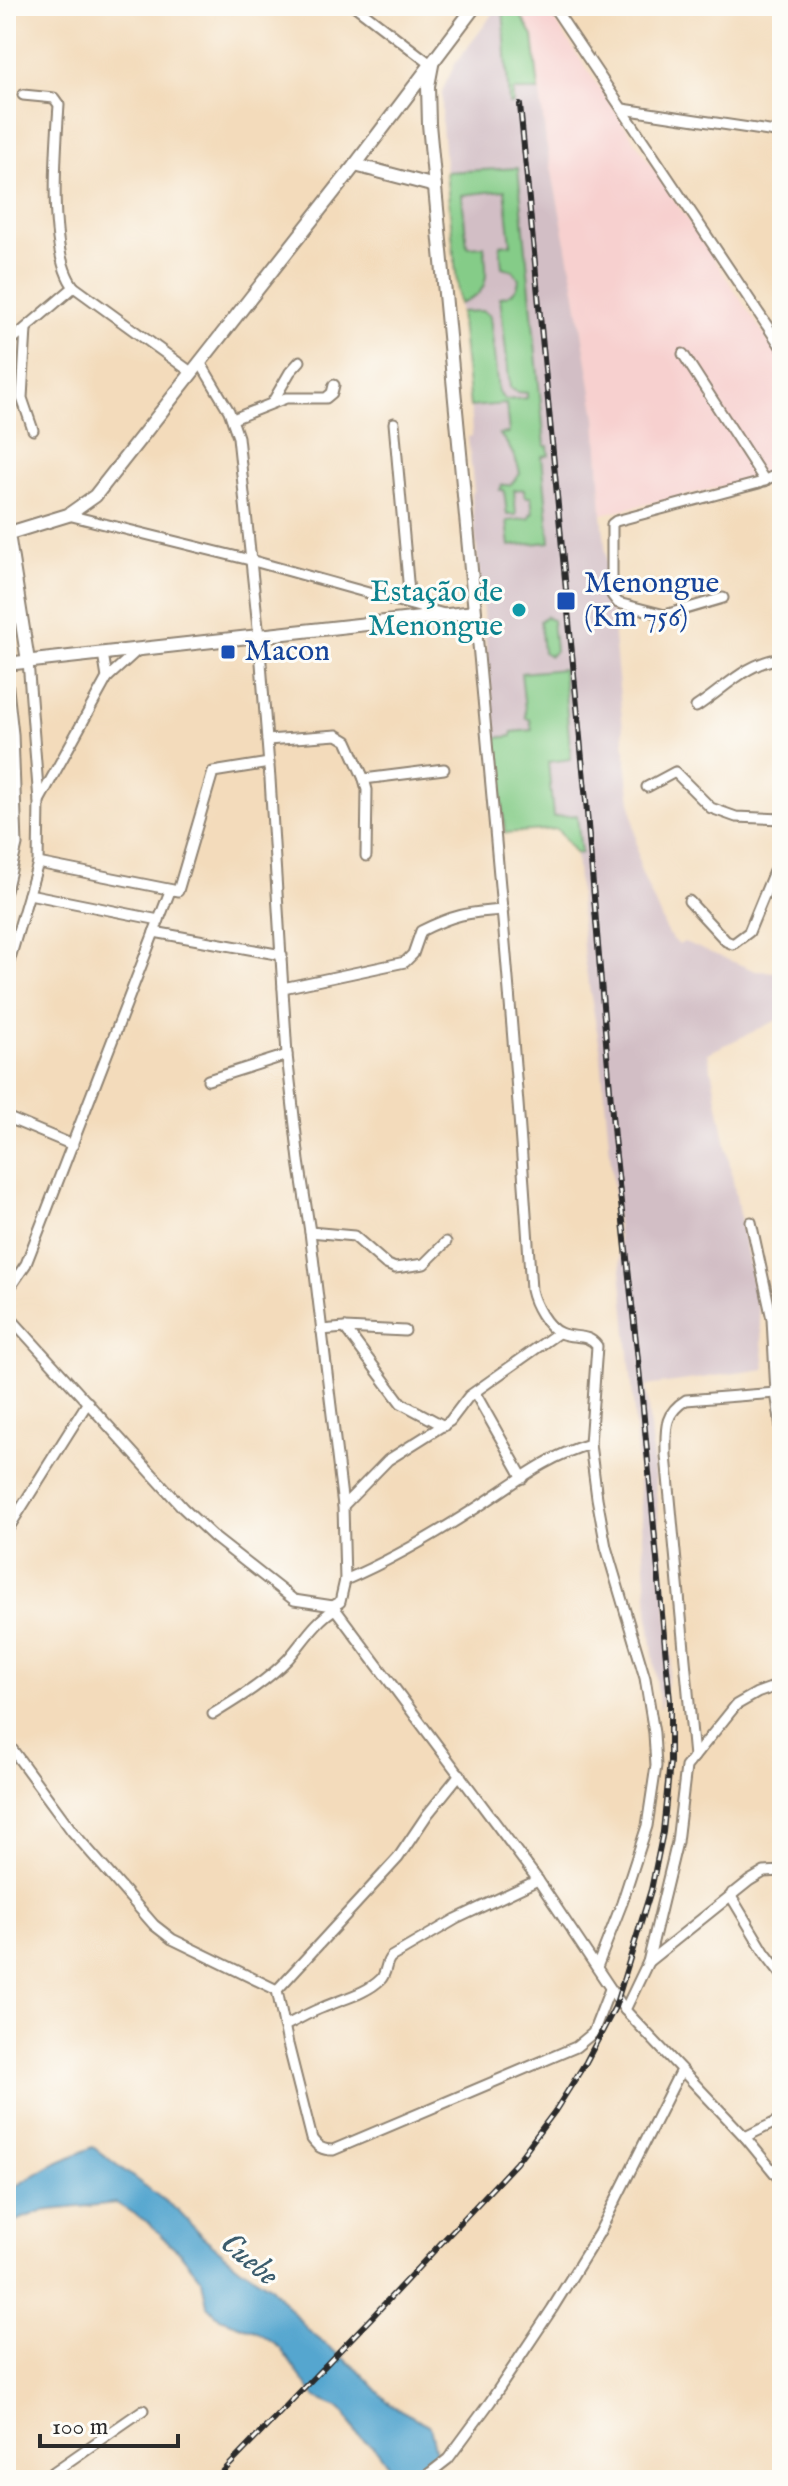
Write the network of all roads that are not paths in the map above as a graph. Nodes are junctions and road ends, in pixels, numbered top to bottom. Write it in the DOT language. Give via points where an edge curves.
graph roads {
  1 [pos="355,6"];
  2 [pos="475,6"];
  3 [pos="553,6"];
  4 [pos="432,65"];
  5 [pos="23,95"];
  6 [pos="623,109"];
  7 [pos="782,133"];
  8 [pos="355,165"];
  9 [pos="435,186"];
  10 [pos="74,287"];
  11 [pos="26,329"];
  12 [pos="6,345"];
  13 [pos="782,348"];
  14 [pos="683,354"];
  15 [pos="300,361"];
  16 [pos="196,367"];
  17 [pos="334,385"];
  18 [pos="272,403"];
  19 [pos="233,419"];
  20 [pos="394,423"];
  21 [pos="33,430"];
  22 [pos="782,472"];
  23 [pos="765,481"];
  24 [pos="68,515"];
  25 [pos="7,534"];
  26 [pos="250,560"];
  27 [pos="10,578"];
  28 [pos="723,598"];
  29 [pos="410,604"];
  30 [pos="475,612"];
  31 [pos="450,615"];
  32 [pos="259,637"];
  33 [pos="139,649"];
  34 [pos="103,653"];
  35 [pos="782,658"];
  36 [pos="28,661"];
  37 [pos="6,664"];
  38 [pos="6,671"];
  39 [pos="107,678"];
  40 [pos="696,707"];
  41 [pos="267,740"];
  42 [pos="269,763"];
  43 [pos="444,769"];
  44 [pos="364,779"];
  45 [pos="647,787"];
  46 [pos="39,801"];
  47 [pos="782,819"];
  48 [pos="17,845"];
  49 [pos="39,845"];
  50 [pos="782,852"];
  51 [pos="366,856"];
  52 [pos="38,863"];
  53 [pos="6,891"];
  54 [pos="170,891"];
  55 [pos="29,894"];
  56 [pos="689,901"];
  57 [pos="503,910"];
  58 [pos="159,920"];
  59 [pos="154,932"];
  60 [pos="282,955"];
  61 [pos="6,972"];
  62 [pos="283,988"];
  63 [pos="287,1055"];
  64 [pos="208,1080"];
  65 [pos="6,1117"];
  66 [pos="73,1145"];
  67 [pos="751,1222"];
  68 [pos="310,1232"];
  69 [pos="446,1242"];
  70 [pos="6,1293"];
  71 [pos="6,1313"];
  72 [pos="345,1328"];
  73 [pos="321,1330"];
  74 [pos="405,1331"];
  75 [pos="558,1333"];
  76 [pos="475,1393"];
  77 [pos="776,1393"];
  78 [pos="88,1402"];
  79 [pos="780,1412"];
  80 [pos="444,1426"];
  81 [pos="782,1437"];
  82 [pos="590,1444"];
  83 [pos="523,1478"];
  84 [pos="343,1506"];
  85 [pos="6,1532"];
  86 [pos="345,1580"];
  87 [pos="334,1608"];
  88 [pos="782,1684"];
  89 [pos="213,1714"];
  90 [pos="6,1741"];
  91 [pos="694,1757"];
  92 [pos="460,1774"];
  93 [pos="782,1871"];
  94 [pos="538,1880"];
  95 [pos="732,1893"];
  96 [pos="648,1962"];
  97 [pos="597,1967"];
  98 [pos="782,1975"];
  99 [pos="610,1989"];
  100 [pos="277,1990"];
  101 [pos="625,2010"];
  102 [pos="284,2026"];
  103 [pos="681,2070"];
  104 [pos="782,2119"];
  105 [pos="745,2137"];
  106 [pos="782,2182"];
  107 [pos="143,2410"];
  108 [pos="42,2480"];
  109 [pos="421,2480"];
  1 -- 4 [label="street"];
  2 -- 4 [label="main road"];
  3 -- 6 [label="street"];
  4 -- 8 [label="main road"];
  4 -- 9 [label="main road" via="428,86"];
  5 -- 10 [label="street" via="54,98 59,105 54,188 63,267"];
  6 -- 7 [label="street"];
  6 -- 13 [label="street"];
  8 -- 9 [label="main road"];
  8 -- 16 [label="main road"];
  9 -- 30 [label="main road"];
  10 -- 11 [label="street"];
  10 -- 16 [label="street"];
  11 -- 12 [label="street"];
  11 -- 21 [label="street" via="22,398"];
  14 -- 23 [label="street"];
  15 -- 18 [label="street"];
  16 -- 19 [label="street"];
  16 -- 24 [label="main road" via="95,496"];
  17 -- 18 [label="street" via="326,398 290,397"];
  18 -- 19 [label="street"];
  19 -- 26 [label="street"];
  20 -- 29 [label="street"];
  22 -- 23 [label="street"];
  23 -- 28 [label="street" via="616,521 611,528 612,595 618,603 665,615"];
  24 -- 25 [label="main road"];
  24 -- 26 [label="street"];
  25 -- 27 [label="main road"];
  26 -- 29 [label="street"];
  26 -- 32 [label="street"];
  27 -- 36 [label="main road"];
  29 -- 31 [label="street"];
  30 -- 31 [label="main road"];
  30 -- 57 [label="street"];
  31 -- 32 [label="main road"];
  32 -- 33 [label="main road"];
  32 -- 41 [label="street"];
  33 -- 34 [label="main road"];
  33 -- 39 [label="street"];
  34 -- 36 [label="main road"];
  34 -- 39 [label="street"];
  35 -- 40 [label="street" via="752,666"];
  36 -- 37 [label="main road"];
  36 -- 46 [label="street"];
  38 -- 48 [label="street"];
  39 -- 46 [label="street"];
  41 -- 42 [label="street"];
  41 -- 44 [label="street" via="343,736"];
  42 -- 54 [label="street" via="213,772 178,891"];
  42 -- 60 [label="street"];
  43 -- 44 [label="street"];
  44 -- 51 [label="street"];
  45 -- 47 [label="street" via="675,772 711,808 736,817"];
  46 -- 49 [label="street"];
  48 -- 49 [label="street"];
  48 -- 53 [label="street"];
  49 -- 52 [label="street"];
  50 -- 56 [label="street" via="749,932 733,944"];
  52 -- 54 [label="street"];
  52 -- 55 [label="street"];
  54 -- 58 [label="street"];
  55 -- 58 [label="street"];
  55 -- 61 [label="street"];
  57 -- 62 [label="street" via="467,912 421,931 405,962"];
  57 -- 75 [label="street" via="531,1290"];
  58 -- 59 [label="street"];
  59 -- 60 [label="street"];
  59 -- 66 [label="street"];
  60 -- 62 [label="street"];
  62 -- 63 [label="street"];
  63 -- 64 [label="street"];
  63 -- 68 [label="street"];
  65 -- 66 [label="street"];
  66 -- 70 [label="street" via="26,1264"];
  67 -- 77 [label="street" via="772,1319"];
  68 -- 69 [label="street" via="354,1236 395,1268 424,1264"];
  68 -- 73 [label="street"];
  71 -- 78 [label="street"];
  72 -- 73 [label="street"];
  72 -- 74 [label="street"];
  72 -- 80 [label="street" via="401,1403"];
  73 -- 84 [label="street"];
  75 -- 76 [label="street"];
  75 -- 82 [label="street" via="589,1338 598,1350"];
  76 -- 80 [label="street"];
  76 -- 83 [label="street"];
  77 -- 79 [label="street"];
  77 -- 91 [label="street" via="686,1400 670,1414 666,1455"];
  78 -- 85 [label="street"];
  78 -- 87 [label="street" via="215,1538 294,1600"];
  79 -- 81 [label="street"];
  80 -- 84 [label="street" via="388,1460"];
  82 -- 83 [label="street" via="540,1463"];
  82 -- 97 [label="street" via="606,1547 645,1678 656,1766 647,1826"];
  83 -- 86 [label="street" via="391,1560"];
  84 -- 86 [label="street"];
  86 -- 87 [label="street"];
  87 -- 89 [label="street" via="268,1676"];
  87 -- 92 [label="street"];
  88 -- 91 [label="street" via="736,1705"];
  90 -- 100 [label="street" via="72,1831 154,1925"];
  91 -- 96 [label="street" via="686,1767 677,1842"];
  92 -- 94 [label="street"];
  92 -- 100 [label="street" via="398,1858"];
  93 -- 95 [label="street" via="764,1872"];
  94 -- 97 [label="street"];
  94 -- 102 [label="street" via="391,1957 379,1980 354,1995"];
  95 -- 96 [label="street"];
  95 -- 98 [label="street"];
  96 -- 101 [label="street"];
  97 -- 99 [label="street"];
  99 -- 101 [label="street"];
  99 -- 102 [label="street" via="593,2033 576,2047 333,2150 324,2150 312,2139"];
  100 -- 102 [label="street"];
  101 -- 103 [label="street"];
  103 -- 105 [label="street"];
  103 -- 109 [label="street" via="593,2243 490,2402 448,2459"];
  104 -- 105 [label="street"];
  105 -- 106 [label="street"];
  107 -- 108 [label="street"];
}
